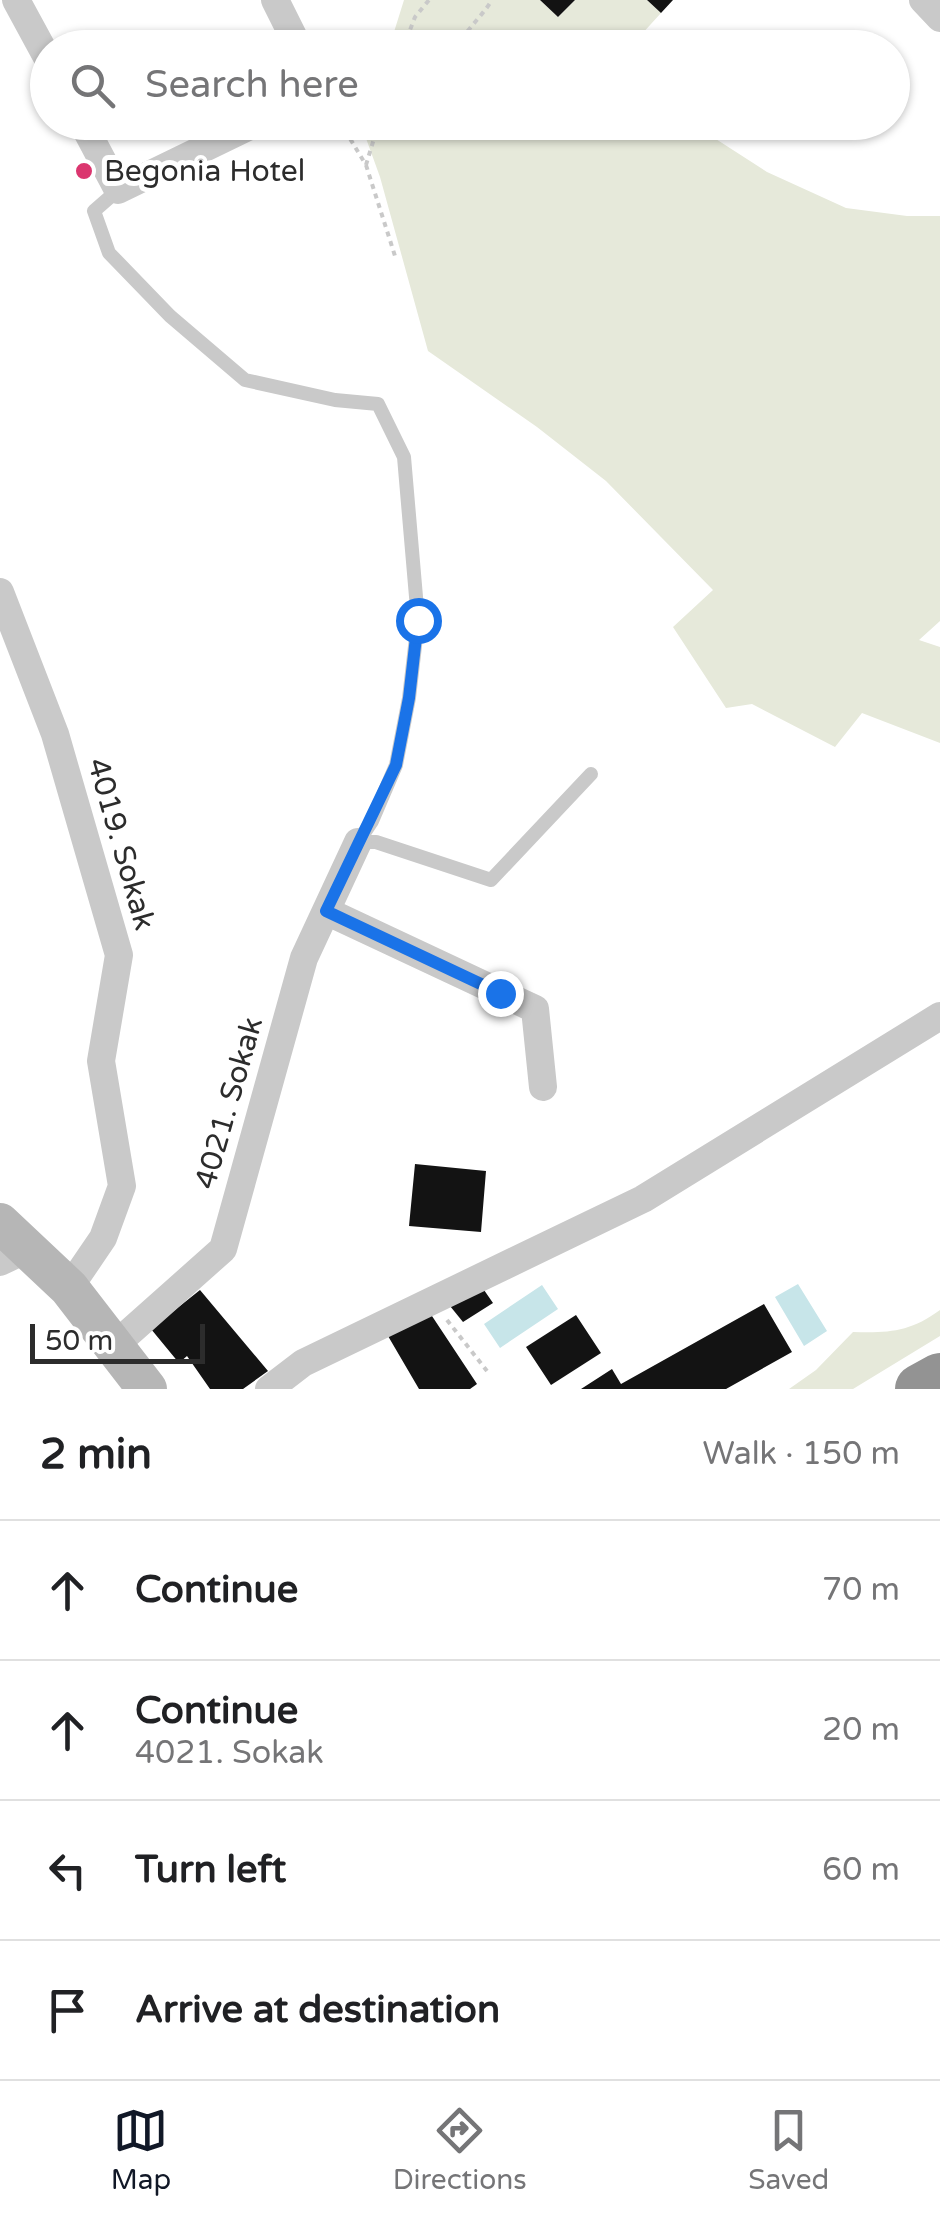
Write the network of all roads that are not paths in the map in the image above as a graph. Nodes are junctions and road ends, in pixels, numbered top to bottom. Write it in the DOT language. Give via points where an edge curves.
graph roads {
  1 [pos="16,0"];
  2 [pos="275,0"];
  3 [pos="923,0"];
  4 [pos="940,18"];
  5 [pos="33,30"];
  6 [pos="290,30"];
  7 [pos="92,140"];
  8 [pos="221,140"];
  9 [pos="118,190"];
  10 [pos="0,592"];
  11 [pos="591,774"];
  12 [pos="358,842"];
  13 [pos="326,911"];
  14 [pos="940,1016"];
  15 [pos="543,1087"];
  16 [pos="9,1245"];
  17 [pos="69,1288"];
  18 [pos="114,1346"];
  19 [pos="940,1378"];
  20 [pos="147,1389"];
  21 [pos="269,1389"];
  22 [pos="920,1389"];
  1 -- 5 [label="street"];
  2 -- 6 [label="street"];
  3 -- 4 [label="street"];
  7 -- 9 [label="street"];
  8 -- 9 [label="street"];
  9 -- 12 [label="lane" via="94,210 108,253 170,316 245,380 378,404 404,457 418,620 409,698 396,765"];
  10 -- 17 [label="street, 4019. Sokak" via="55,734 118,955 101,1061 122,1186 102,1238"];
  11 -- 12 [label="lane" via="491,880"];
  12 -- 13 [label="street, 4021. Sokak"];
  13 -- 15 [label="street" via="535,1009"];
  13 -- 18 [label="street, 4021. Sokak" via="304,958 223,1249"];
  14 -- 21 [label="street" via="643,1199 304,1363"];
  16 -- 17 [label="street"];
  17 -- 18 [label="street"];
  18 -- 20 [label="street"];
  19 -- 22 [label="highway"];
}
